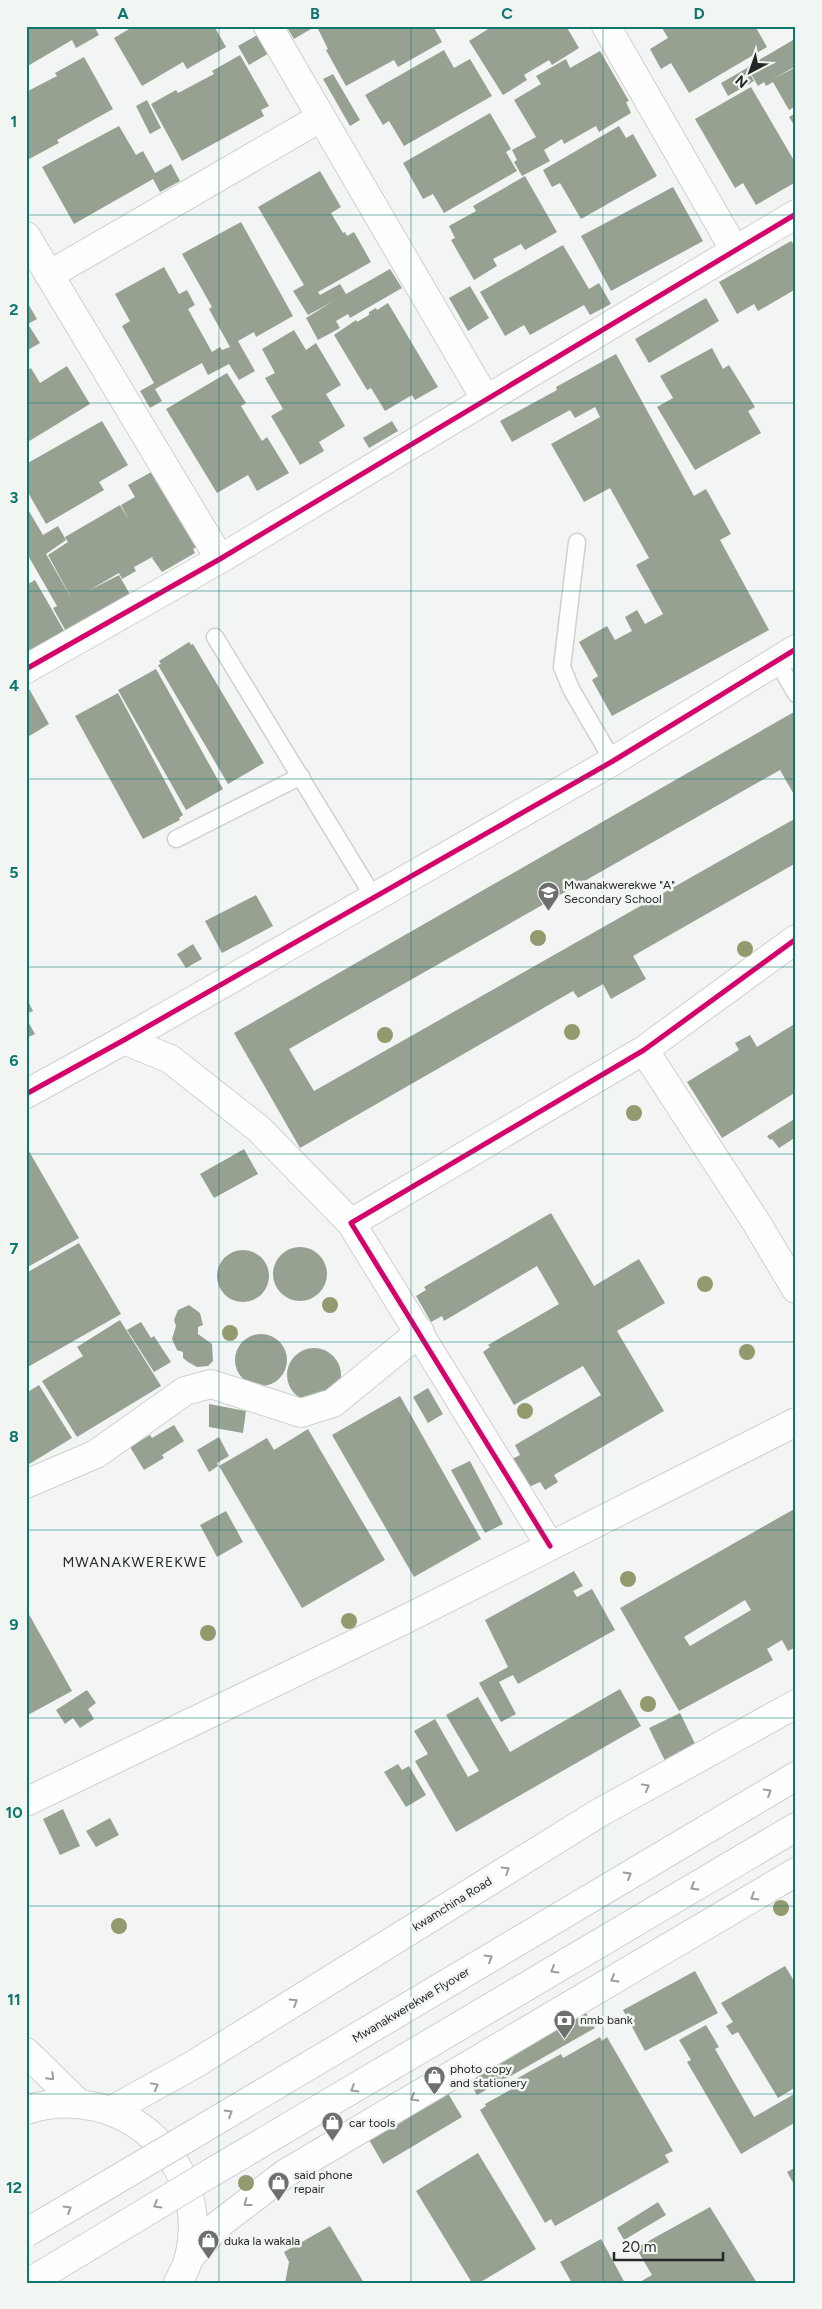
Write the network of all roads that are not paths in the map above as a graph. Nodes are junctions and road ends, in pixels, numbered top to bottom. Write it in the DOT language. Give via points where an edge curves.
graph roads {
  1 [pos="268,26"];
  2 [pos="606,26"];
  3 [pos="320,118"];
  4 [pos="796,214"];
  5 [pos="26,236"];
  6 [pos="734,250"];
  7 [pos="49,275"];
  8 [pos="486,400"];
  9 [pos="578,542"];
  10 [pos="220,559"];
  11 [pos="215,637"];
  12 [pos="786,655"];
  13 [pos="26,669"];
  14 [pos="796,694"];
  15 [pos="612,760"];
  16 [pos="301,776"];
  17 [pos="176,839"];
  18 [pos="373,896"];
  19 [pos="796,939"];
  20 [pos="124,1040"];
  21 [pos="644,1050"];
  22 [pos="26,1094"];
  23 [pos="351,1223"];
  24 [pos="796,1289"];
  25 [pos="420,1332"];
  26 [pos="796,1422"];
  27 [pos="26,1484"];
  28 [pos="550,1546"];
  29 [pos="796,1704"];
  30 [pos="796,1776"];
  31 [pos="26,1802"];
  32 [pos="796,1827"];
  33 [pos="796,1872"];
  34 [pos="26,2052"];
  35 [pos="76,2102"];
  36 [pos="26,2110"];
  37 [pos="112,2110"];
  38 [pos="26,2234"];
  39 [pos="189,2258"];
  40 [pos="28,2283"];
  41 [pos="178,2283"];
  1 -- 3 [label="street"];
  2 -- 6 [label="street"];
  3 -- 7 [label="street"];
  3 -- 8 [label="street"];
  4 -- 6 [label="street"];
  5 -- 7 [label="street"];
  6 -- 8 [label="street"];
  7 -- 10 [label="street"];
  8 -- 10 [label="street"];
  9 -- 15 [label="lane" via="562,667"];
  10 -- 13 [label="street"];
  11 -- 16 [label="lane"];
  12 -- 14 [label="lane"];
  12 -- 15 [label="street"];
  15 -- 18 [label="street"];
  16 -- 17 [label="lane"];
  16 -- 18 [label="lane"];
  18 -- 20 [label="street"];
  19 -- 21 [label="street"];
  20 -- 22 [label="street"];
  20 -- 23 [label="street" via="170,1059 259,1129"];
  21 -- 23 [label="street"];
  21 -- 24 [label="street"];
  23 -- 25 [label="street"];
  25 -- 27 [label="street" via="333,1403 301,1413 210,1384 185,1391 96,1454"];
  25 -- 28 [label="street"];
  26 -- 28 [label="street"];
  28 -- 31 [label="street"];
  37 -- 29 [label="street, kwamchina Road, one-way" via="193,2065 598,1813"];
  38 -- 30 [label="street, Mwanakwerekwe Flyover, one-way, bridge"];
  32 -- 40 [label="street, one-way, bridge"];
  33 -- 39 [label="street, one-way" via="286,2173 218,2225"];
  34 -- 35 [label="street, one-way"];
  35 -- 36 [label="street" via="46,2104"];
  35 -- 37 [label="street"];
  37 -- 39 [label="street" via="144,2128 169,2154 182,2178 192,2222"];
  39 -- 41 [label="street"];
}
